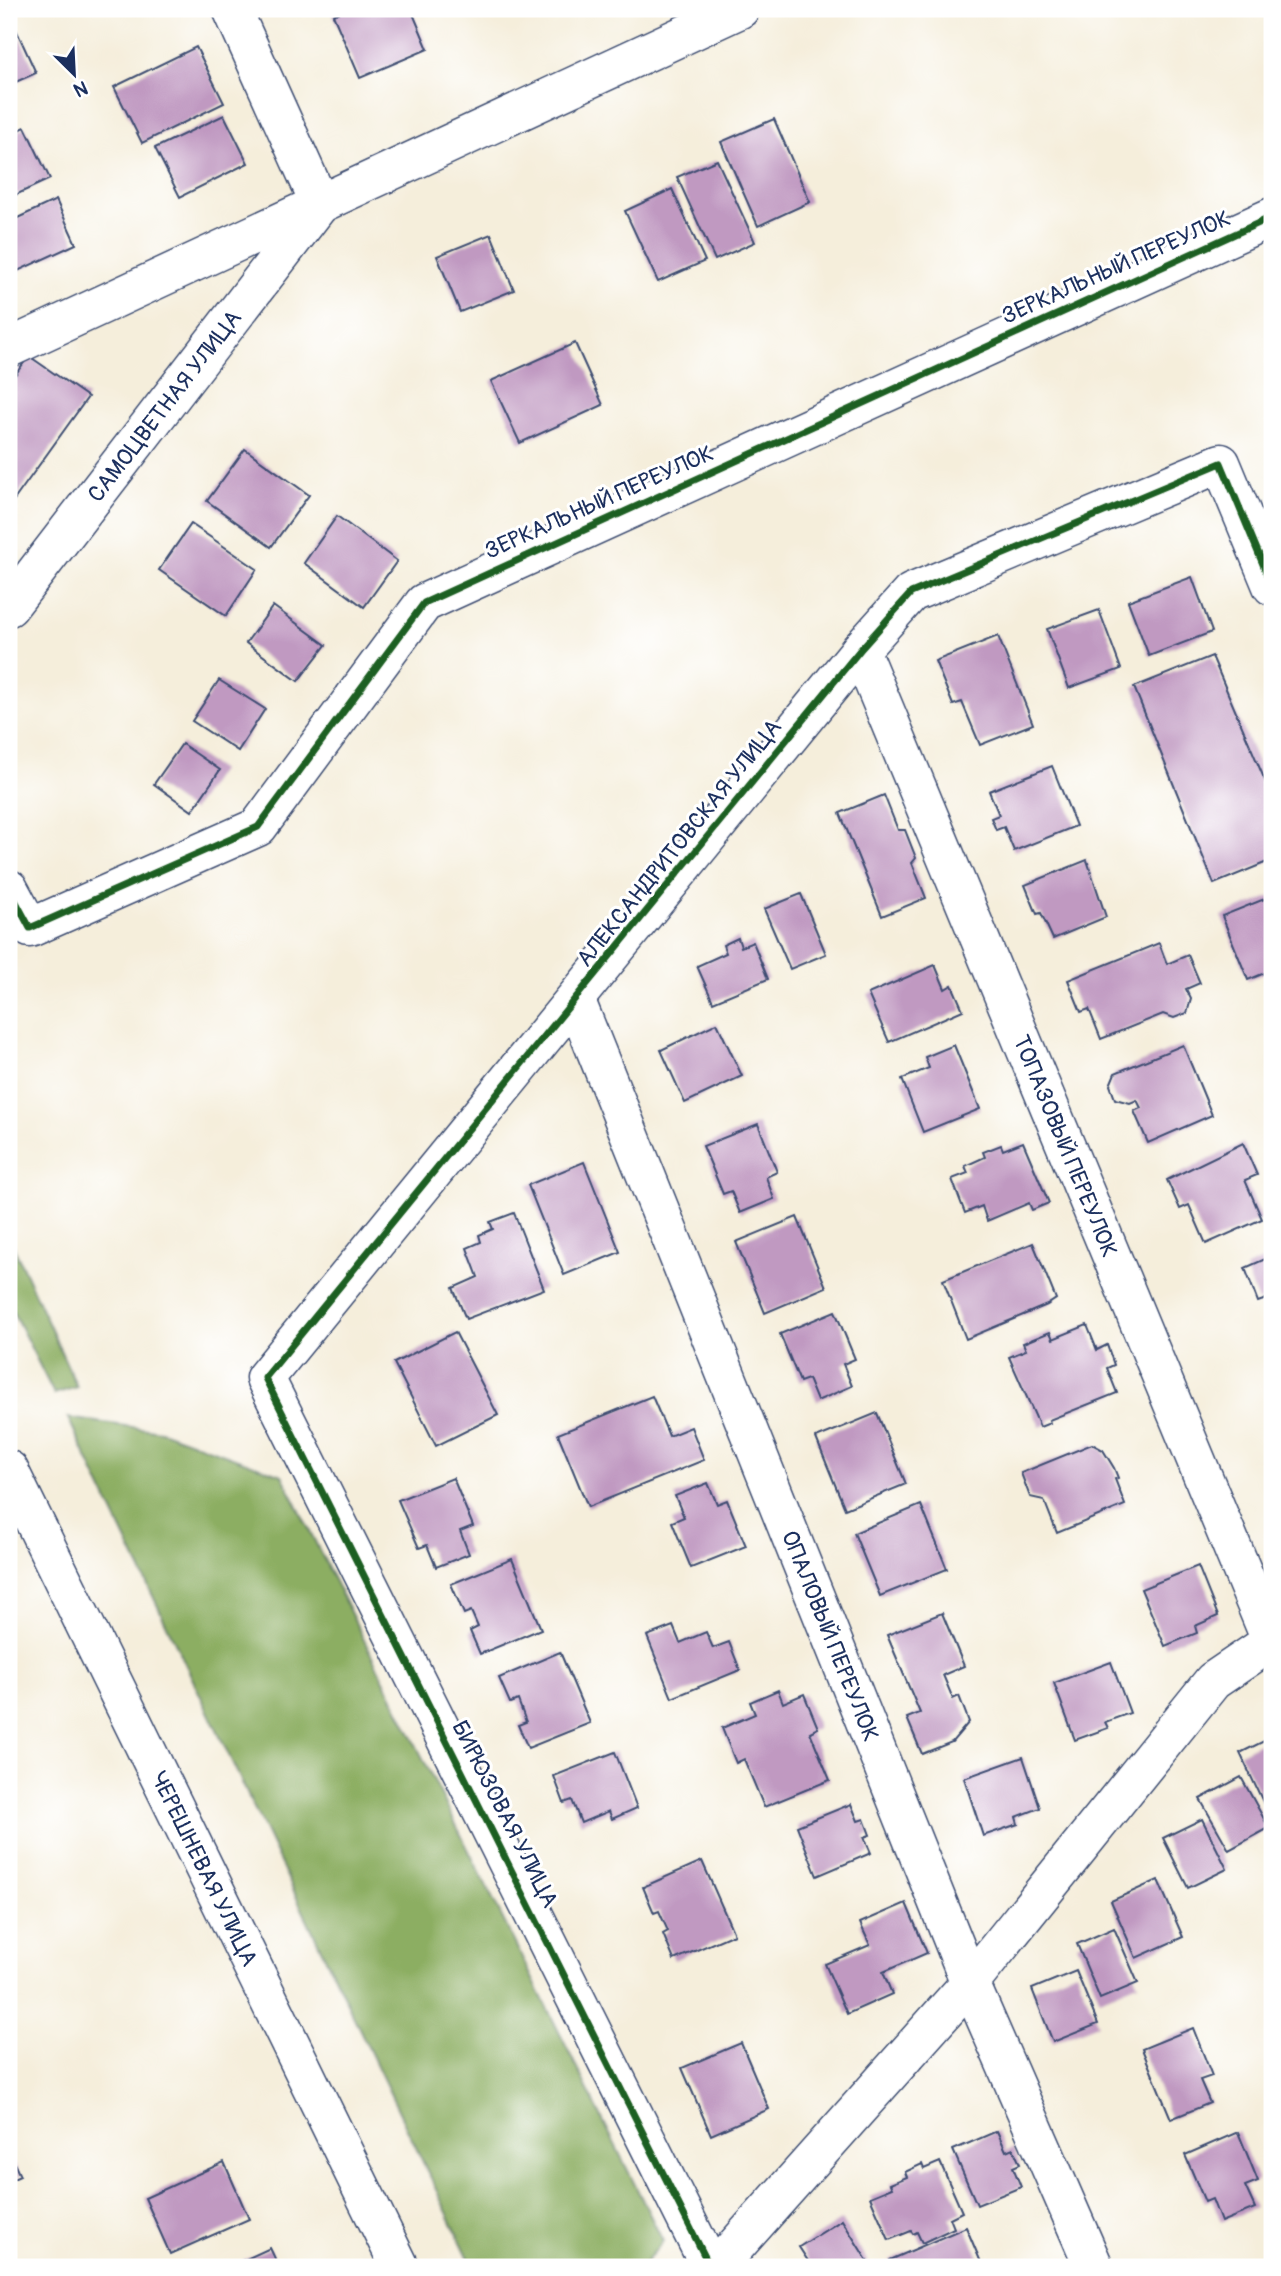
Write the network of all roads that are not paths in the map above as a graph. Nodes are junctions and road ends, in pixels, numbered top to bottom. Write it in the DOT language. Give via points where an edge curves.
graph roads {
  1 [pos="232,9"];
  2 [pos="740,9"];
  3 [pos="673,23"];
  4 [pos="320,204"];
  5 [pos="1272,217"];
  6 [pos="9,348"];
  7 [pos="1272,586"];
  8 [pos="9,607"];
  9 [pos="860,650"];
  10 [pos="9,889"];
  11 [pos="576,1001"];
  12 [pos="265,1378"];
  13 [pos="9,1470"];
  14 [pos="1272,1642"];
  15 [pos="970,1983"];
  16 [pos="400,2267"];
  17 [pos="710,2267"];
  18 [pos="717,2267"];
  19 [pos="1094,2267"];
  1 -- 4 [label="street"];
  2 -- 3 [label="street, САМОЦВЕТНАЯ УЛИЦА"];
  3 -- 4 [label="street, САМОЦВЕТНАЯ УЛИЦА"];
  4 -- 6 [label="street, САМОЦВЕТНАЯ УЛИЦА"];
  4 -- 8 [label="street, САМОЦВЕТНАЯ УЛИЦА"];
  5 -- 10 [label="street, ЗЕРКАЛЬНЫЙ ПЕРЕУЛОК" via="424,603 258,827 30,928"];
  7 -- 9 [label="street, АЛЕКСАНДРИТОВСКАЯ УЛИЦА" via="1221,463 911,593"];
  9 -- 11 [label="street, АЛЕКСАНДРИТОВСКАЯ УЛИЦА"];
  9 -- 14 [label="street, ТОПАЗОВЫЙ ПЕРЕУЛОК"];
  11 -- 12 [label="street, АЛЕКСАНДРИТОВСКАЯ УЛИЦА"];
  11 -- 15 [label="street, ОПАЛОВЫЙ ПЕРЕУЛОК"];
  12 -- 17 [label="street, БИРЮЗОВАЯ УЛИЦА"];
  13 -- 16 [label="street, ЧЕРЕШНЕВАЯ УЛИЦА"];
  14 -- 15 [label="street" via="1213,1681"];
  15 -- 18 [label="street"];
  15 -- 19 [label="street, ОПАЛОВЫЙ ПЕРЕУЛОК"];
}
